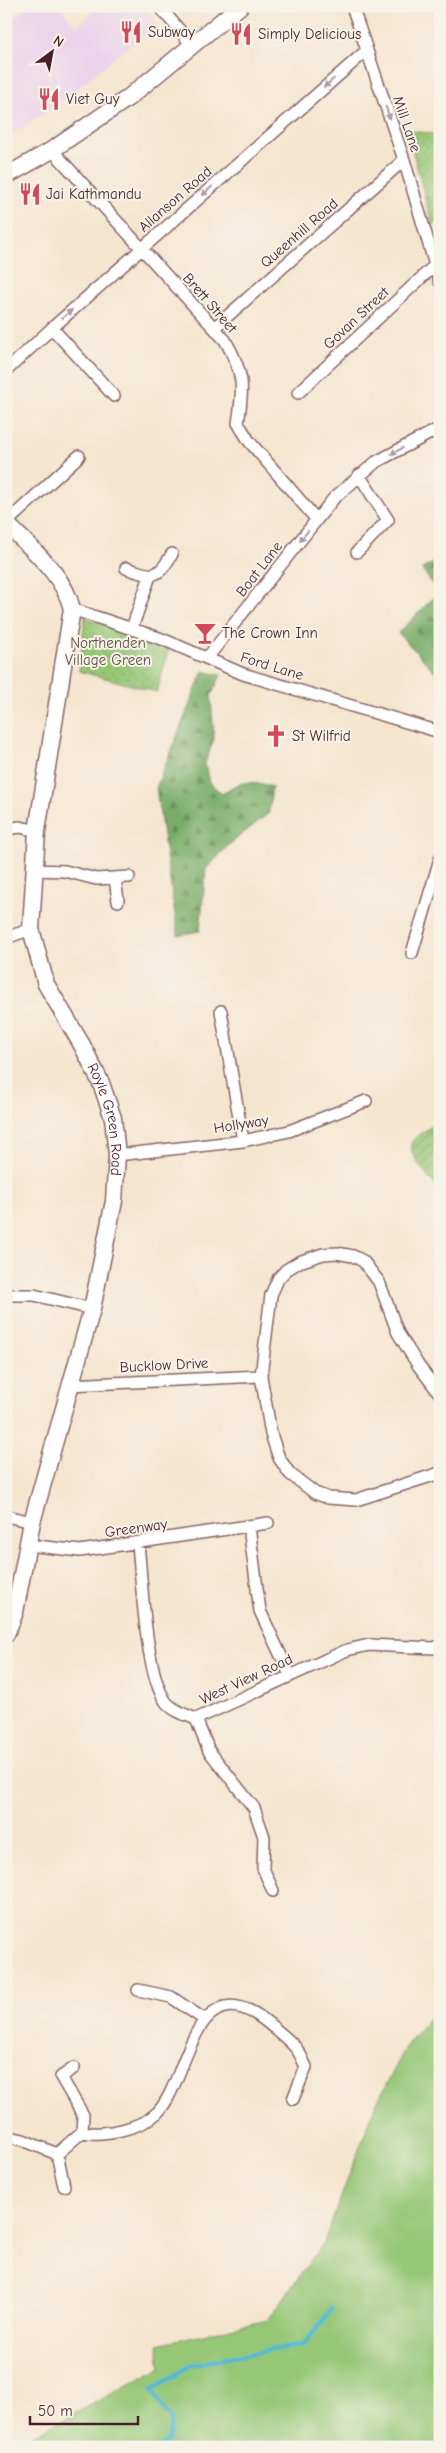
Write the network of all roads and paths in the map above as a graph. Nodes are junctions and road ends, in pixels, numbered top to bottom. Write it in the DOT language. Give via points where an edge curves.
graph roads {
  1 [pos="159,6"];
  2 [pos="240,6"];
  3 [pos="352,6"];
  4 [pos="192,45"];
  5 [pos="366,51"];
  6 [pos="52,150"];
  7 [pos="404,160"];
  8 [pos="6,176"];
  9 [pos="141,248"];
  10 [pos="434,266"];
  11 [pos="440,282"];
  12 [pos="52,328"];
  13 [pos="214,328"];
  14 [pos="6,371"];
  15 [pos="298,393"];
  16 [pos="114,396"];
  17 [pos="440,428"];
  18 [pos="79,456"];
  19 [pos="359,475"];
  20 [pos="316,519"];
  21 [pos="6,523"];
  22 [pos="357,552"];
  23 [pos="172,554"];
  24 [pos="126,568"];
  25 [pos="150,576"];
  26 [pos="72,608"];
  27 [pos="132,628"];
  28 [pos="207,658"];
  29 [pos="440,732"];
  30 [pos="6,829"];
  31 [pos="37,831"];
  32 [pos="440,859"];
  33 [pos="33,870"];
  34 [pos="129,877"];
  35 [pos="115,878"];
  36 [pos="118,901"];
  37 [pos="31,930"];
  38 [pos="6,938"];
  39 [pos="412,953"];
  40 [pos="221,1011"];
  41 [pos="366,1101"];
  42 [pos="243,1141"];
  43 [pos="117,1155"];
  44 [pos="6,1295"];
  45 [pos="92,1309"];
  46 [pos="261,1376"];
  47 [pos="69,1385"];
  48 [pos="440,1394"];
  49 [pos="440,1473"];
  50 [pos="6,1516"];
  51 [pos="32,1522"];
  52 [pos="268,1523"];
  53 [pos="248,1527"];
  54 [pos="138,1544"];
  55 [pos="28,1545"];
  56 [pos="6,1634"];
  57 [pos="440,1646"];
  58 [pos="290,1675"];
  59 [pos="196,1719"];
  60 [pos="273,1891"];
  61 [pos="138,1990"];
  62 [pos="205,2020"];
  63 [pos="74,2068"];
  64 [pos="293,2100"];
  65 [pos="82,2132"];
  66 [pos="6,2136"];
  67 [pos="57,2154"];
  68 [pos="64,2186"];
  1 -- 4 [label="street"];
  2 -- 4 [label="main road"];
  3 -- 5 [label="street, Mill Lane"];
  4 -- 6 [label="main road" via="128,98"];
  5 -- 7 [label="street, Mill Lane, one-way"];
  5 -- 9 [label="street, Allanson Road, one-way"];
  6 -- 8 [label="main road"];
  6 -- 9 [label="street, Brett Street"];
  7 -- 10 [label="street, Mill Lane"];
  7 -- 13 [label="street, Queenhill Road"];
  12 -- 9 [label="street, Allanson Road, one-way"];
  9 -- 13 [label="street, Brett Street"];
  10 -- 11 [label="street, Mill Lane"];
  10 -- 15 [label="street, Govan Street"];
  12 -- 14 [label="street, Allanson Road"];
  12 -- 16 [label="street"];
  13 -- 20 [label="street, Brett Street" via="235,358 244,389 238,423"];
  17 -- 19 [label="street, one-way" via="376,462"];
  18 -- 21 [label="street"];
  19 -- 20 [label="street, Boat Lane"];
  19 -- 22 [label="street" via="388,520"];
  20 -- 28 [label="street, Boat Lane, one-way"];
  21 -- 26 [label="main road" via="58,578"];
  23 -- 25 [label="street" via="160,573"];
  24 -- 25 [label="street"];
  25 -- 27 [label="street"];
  26 -- 27 [label="street, Ford Lane"];
  26 -- 31 [label="main road, Royle Green Road"];
  27 -- 28 [label="street, Ford Lane"];
  28 -- 29 [label="street, Ford Lane" via="242,674"];
  30 -- 31 [label="street" via="20,827"];
  31 -- 33 [label="main road, Royle Green Road"];
  32 -- 39 [label="street"];
  33 -- 35 [label="street" via="65,871 96,879"];
  33 -- 37 [label="main road, Royle Green Road"];
  34 -- 35 [label="street"];
  35 -- 36 [label="street"];
  37 -- 38 [label="street"];
  37 -- 43 [label="main road, Royle Green Road" via="46,984 101,1083 113,1118"];
  40 -- 42 [label="street"];
  41 -- 42 [label="street, Hollyway" via="289,1131"];
  42 -- 43 [label="street, Hollyway"];
  43 -- 45 [label="main road, Royle Green Road" via="114,1201"];
  44 -- 45 [label="street" via="34,1295"];
  45 -- 47 [label="main road, Royle Green Road"];
  46 -- 47 [label="street, Bucklow Drive"];
  46 -- 48 [label="street" via="271,1295 278,1279 299,1262 338,1253 364,1261 372,1270 398,1333"];
  46 -- 49 [label="street" via="271,1434 279,1458 290,1474 315,1493 328,1498 356,1500"];
  47 -- 51 [label="main road, Royle Green Road"];
  50 -- 51 [label="street"];
  51 -- 55 [label="main road, Royle Green Road"];
  52 -- 53 [label="street, Greenway"];
  53 -- 54 [label="street, Greenway"];
  53 -- 58 [label="street" via="260,1611"];
  54 -- 55 [label="street, Greenway" via="80,1551"];
  54 -- 59 [label="street, West View Road" via="147,1638 158,1686 175,1710"];
  55 -- 56 [label="main road, Royle Green Road" via="15,1612"];
  57 -- 58 [label="street, West View Road" via="369,1644 346,1650"];
  58 -- 59 [label="street, West View Road"];
  59 -- 60 [label="street" via="209,1751 254,1808 264,1837 263,1868"];
  61 -- 62 [label="street" via="171,1997"];
  62 -- 64 [label="street" via="216,2009 231,2005 245,2008 296,2047 306,2067"];
  62 -- 65 [label="street" via="184,2058 169,2096 157,2113 140,2124 113,2131 97,2135"];
  63 -- 65 [label="street" via="61,2077 83,2115"];
  65 -- 67 [label="street"];
  66 -- 67 [label="street"];
  67 -- 68 [label="street"];
}
